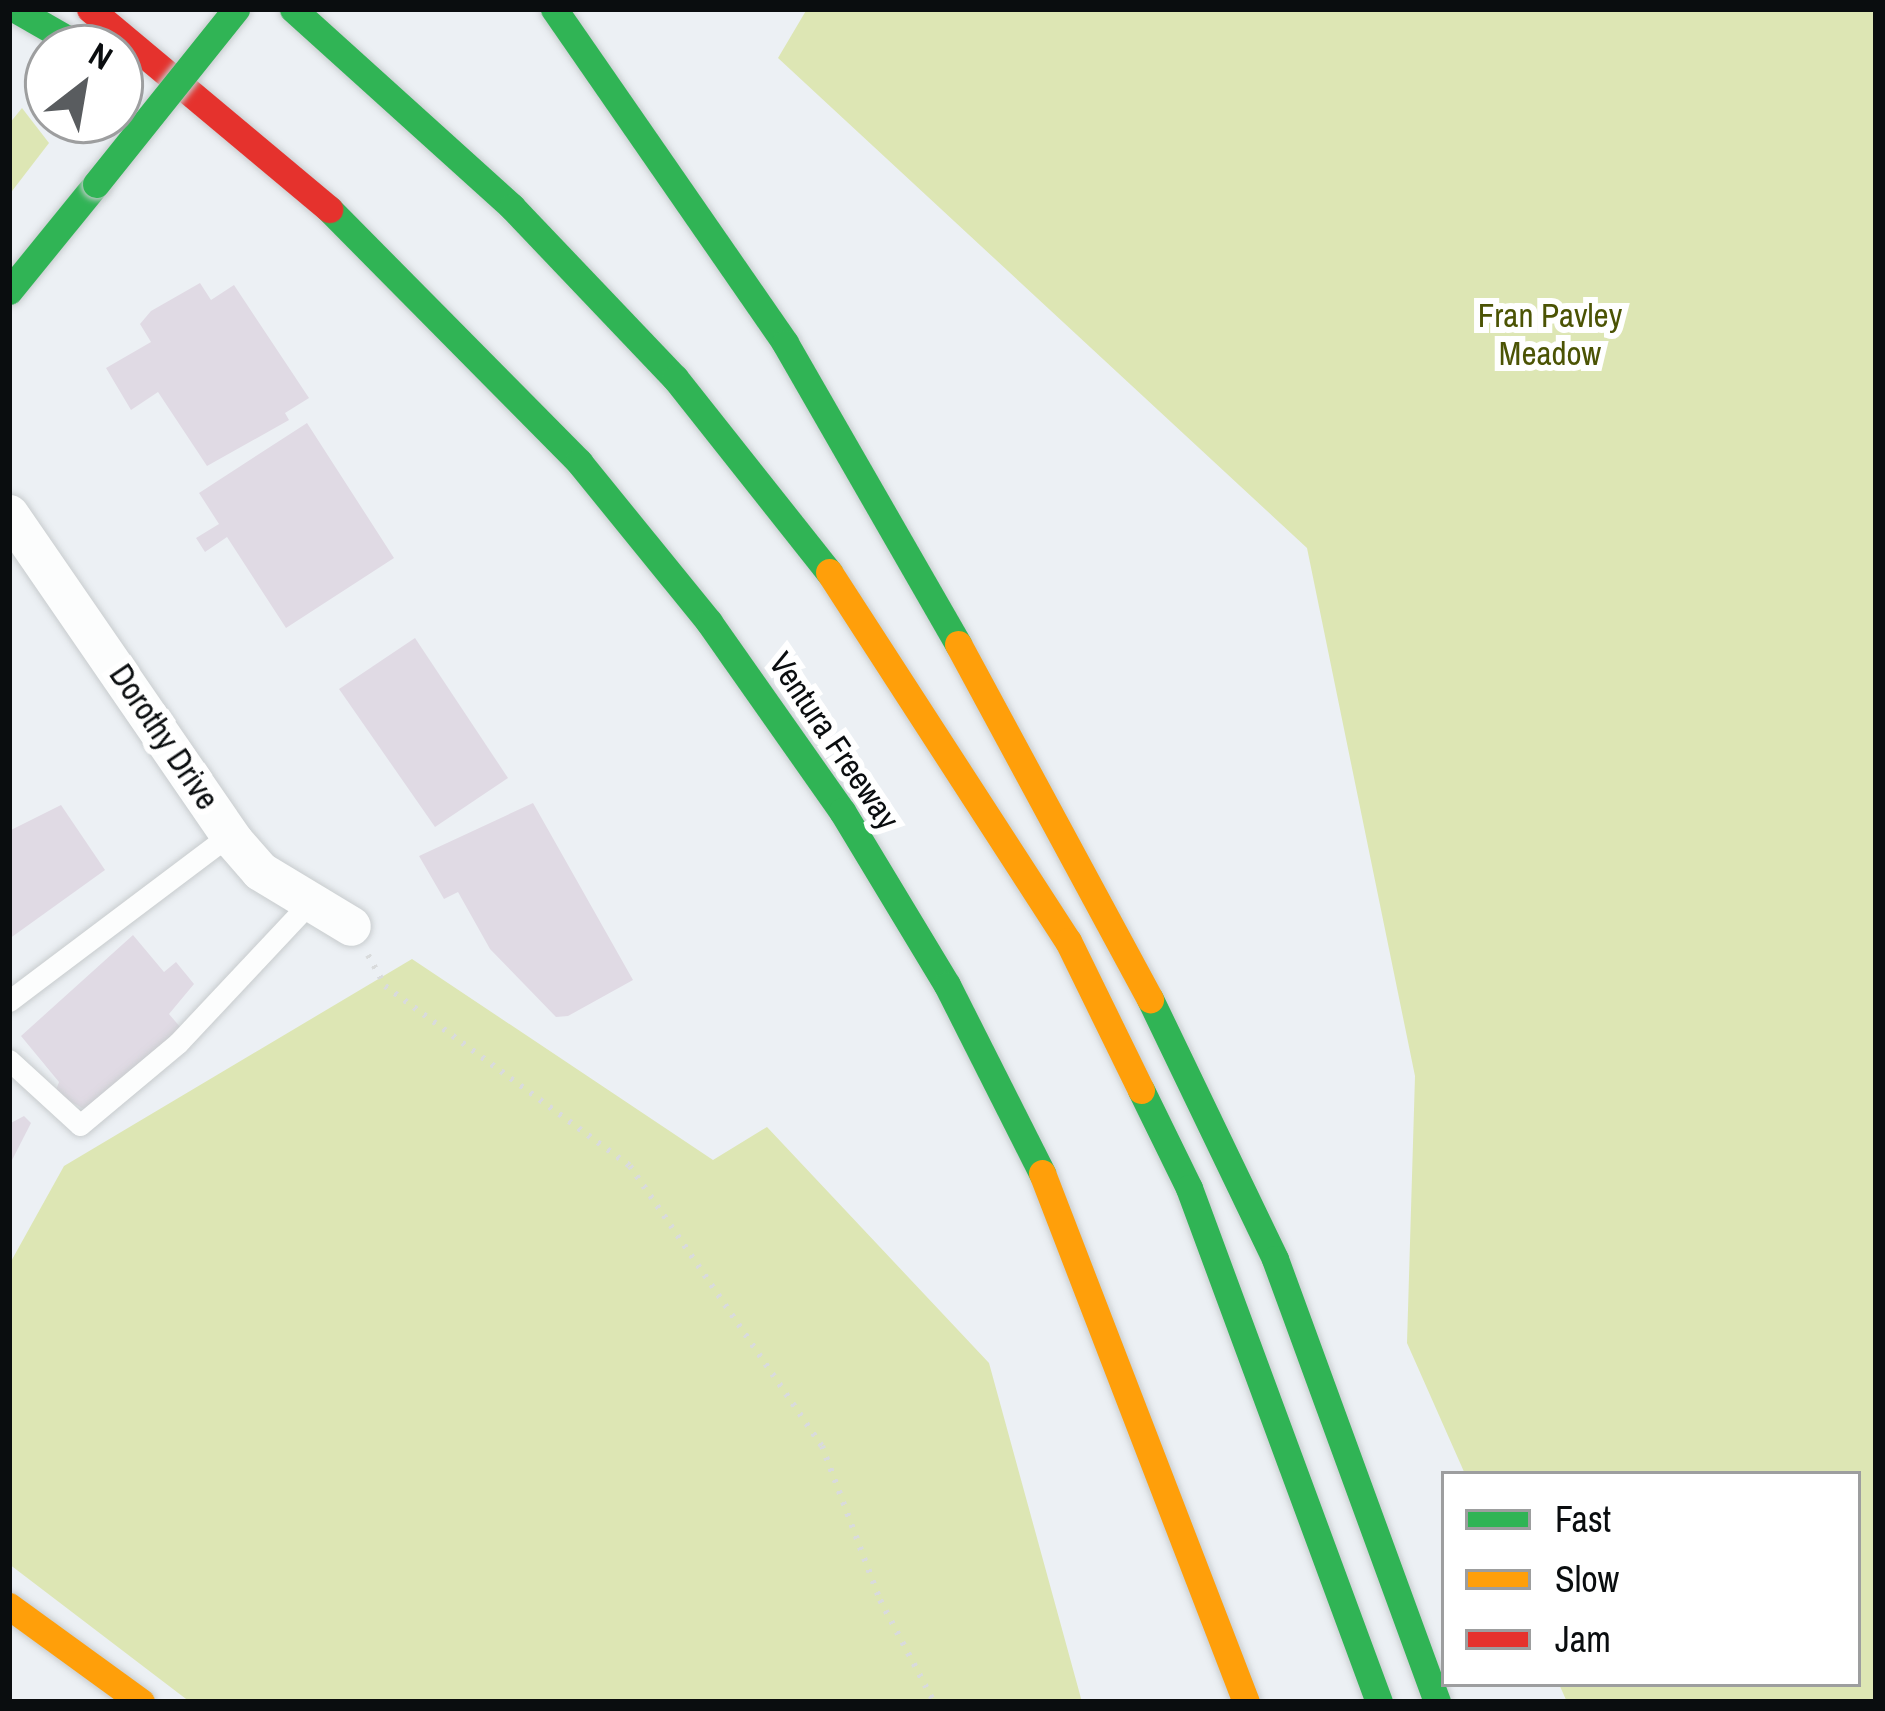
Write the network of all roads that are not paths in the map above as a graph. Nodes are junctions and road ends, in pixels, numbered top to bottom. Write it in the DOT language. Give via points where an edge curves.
graph roads {
  1 [pos="90,9"];
  2 [pos="236,9"];
  3 [pos="293,9"];
  4 [pos="554,9"];
  5 [pos="144,83"];
  6 [pos="273,157"];
  7 [pos="9,291"];
  8 [pos="9,514"];
  9 [pos="230,835"];
  10 [pos="313,899"];
  11 [pos="351,926"];
  12 [pos="9,1001"];
  13 [pos="9,1060"];
  14 [pos="9,1606"];
  15 [pos="141,1702"];
  16 [pos="1246,1702"];
  17 [pos="1379,1702"];
  18 [pos="1437,1702"];
  1 -- 6 [label="main road, Ventura Freeway"];
  2 -- 7 [label="main road, bridge"];
  3 -- 17 [label="main road" via="512,207 675,378 799,529 923,704 1068,941 1189,1188"];
  4 -- 18 [label="main road" via="774,324 1088,871 1275,1259"];
  5 -- 6 [label="main road"];
  6 -- 16 [label="main road, Ventura Freeway" via="426,299 579,462 709,622 842,812 946,985 1042,1174"];
  8 -- 9 [label="street, Dorothy Drive"];
  9 -- 10 [label="street, Dorothy Drive" via="260,871"];
  9 -- 12 [label="lane"];
  10 -- 11 [label="street, Dorothy Drive"];
  10 -- 13 [label="lane" via="178,1043 80,1125"];
  14 -- 15 [label="main road"];
}
